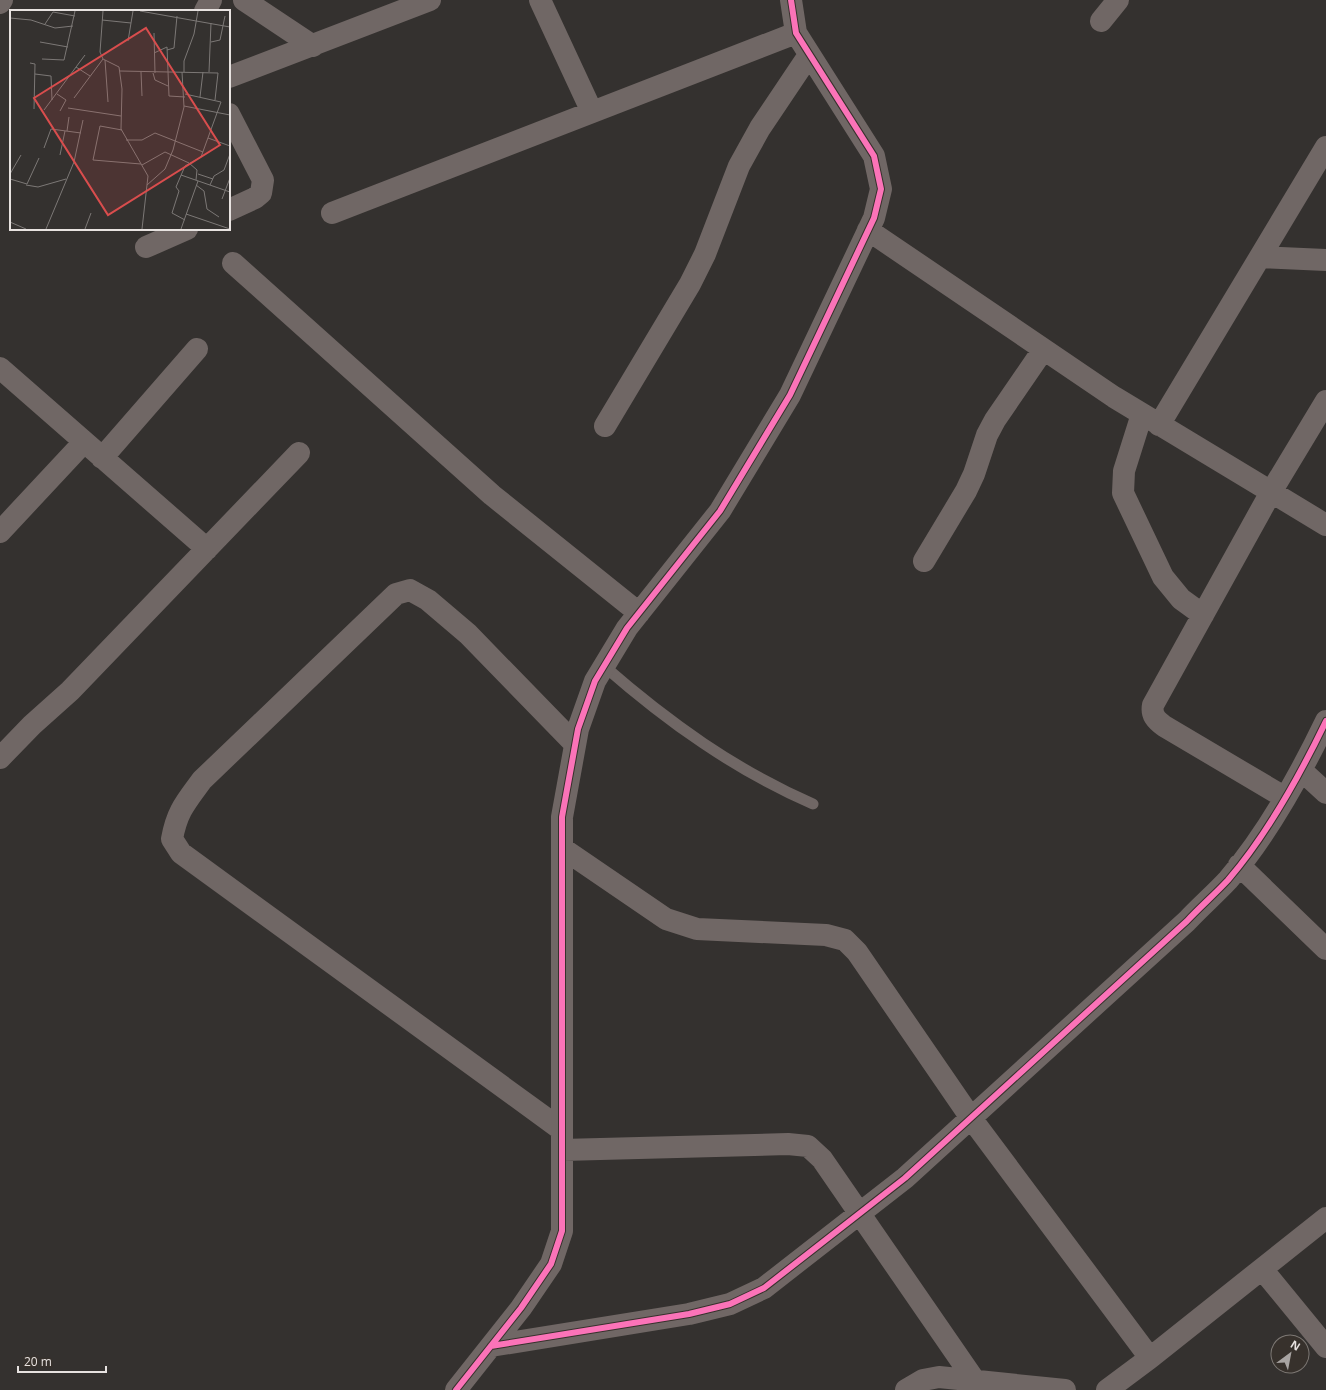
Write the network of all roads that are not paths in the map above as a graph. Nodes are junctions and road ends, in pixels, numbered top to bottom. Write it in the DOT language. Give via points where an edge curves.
graph roads {
  1 [pos="2,0"];
  2 [pos="212,0"];
  3 [pos="244,0"];
  4 [pos="430,0"];
  5 [pos="540,0"];
  6 [pos="791,0"];
  7 [pos="1118,0"];
  8 [pos="0,3"];
  9 [pos="206,10"];
  10 [pos="1101,21"];
  11 [pos="796,33"];
  12 [pos="313,46"];
  13 [pos="810,54"];
  14 [pos="230,77"];
  15 [pos="592,112"];
  16 [pos="230,116"];
  17 [pos="1326,147"];
  18 [pos="230,210"];
  19 [pos="332,213"];
  20 [pos="185,230"];
  21 [pos="868,230"];
  22 [pos="146,247"];
  23 [pos="1260,258"];
  24 [pos="1326,260"];
  25 [pos="234,263"];
  26 [pos="197,349"];
  27 [pos="1043,350"];
  28 [pos="0,368"];
  29 [pos="1326,401"];
  30 [pos="1151,419"];
  31 [pos="605,426"];
  32 [pos="84,442"];
  33 [pos="299,453"];
  34 [pos="102,458"];
  35 [pos="1271,492"];
  36 [pos="1326,525"];
  37 [pos="0,532"];
  38 [pos="207,549"];
  39 [pos="924,561"];
  40 [pos="640,613"];
  41 [pos="1203,615"];
  42 [pos="604,666"];
  43 [pos="1326,721"];
  44 [pos="575,744"];
  45 [pos="0,758"];
  46 [pos="1301,770"];
  47 [pos="1326,793"];
  48 [pos="1284,798"];
  49 [pos="813,804"];
  50 [pos="562,848"];
  51 [pos="1239,865"];
  52 [pos="1326,949"];
  53 [pos="971,1118"];
  54 [pos="562,1140"];
  55 [pos="860,1214"];
  56 [pos="1326,1218"];
  57 [pos="1262,1269"];
  58 [pos="491,1346"];
  59 [pos="1326,1347"];
  60 [pos="1150,1358"];
  61 [pos="976,1385"];
  62 [pos="456,1390"];
  63 [pos="906,1390"];
  64 [pos="1065,1390"];
  65 [pos="1107,1390"];
  1 -- 8 [label="street"];
  2 -- 9 [label="street"];
  3 -- 12 [label="street"];
  4 -- 12 [label="street"];
  5 -- 15 [label="street"];
  6 -- 11 [label="street"];
  7 -- 10 [label="street"];
  11 -- 13 [label="street"];
  11 -- 15 [label="street"];
  12 -- 14 [label="street"];
  13 -- 21 [label="street" via="874,156 881,189 874,218"];
  13 -- 31 [label="street" via="760,128 743,160 705,254 690,284"];
  15 -- 19 [label="street"];
  16 -- 18 [label="street" via="262,180 261,193"];
  17 -- 23 [label="street"];
  20 -- 22 [label="street"];
  21 -- 27 [label="street"];
  21 -- 40 [label="street" via="790,394 720,511"];
  23 -- 24 [label="street"];
  23 -- 30 [label="street"];
  25 -- 40 [label="street" via="486,490"];
  26 -- 34 [label="street"];
  27 -- 30 [label="street"];
  27 -- 39 [label="street" via="995,420 987,435 972,479"];
  28 -- 32 [label="street"];
  29 -- 35 [label="street"];
  30 -- 35 [label="street"];
  30 -- 41 [label="street" via="1124,471 1123,493 1163,577 1181,599"];
  32 -- 34 [label="street"];
  32 -- 37 [label="street"];
  33 -- 38 [label="street"];
  34 -- 38 [label="street"];
  35 -- 36 [label="street"];
  35 -- 41 [label="street"];
  38 -- 45 [label="street" via="70,691"];
  40 -- 42 [label="street"];
  41 -- 48 [label="street" via="1153,705 1152,712 1156,720 1164,726"];
  42 -- 44 [label="street" via="595,681"];
  42 -- 49 [label="lane" via="648,704 717,753 776,788"];
  43 -- 46 [label="street"];
  44 -- 50 [label="street" via="562,817"];
  44 -- 54 [label="street" via="468,634 428,600 410,590 396,594 202,780 182,806 172,839 181,853"];
  46 -- 47 [label="street"];
  46 -- 48 [label="street"];
  48 -- 51 [label="street"];
  50 -- 53 [label="street" via="666,919 697,929 826,935 845,940 857,952"];
  50 -- 54 [label="street"];
  51 -- 52 [label="street"];
  51 -- 53 [label="street" via="1187,921"];
  53 -- 55 [label="street" via="905,1178"];
  53 -- 60 [label="street"];
  54 -- 55 [label="street" via="808,1146 822,1159"];
  54 -- 58 [label="street" via="562,1231 552,1264"];
  55 -- 58 [label="street" via="764,1288 730,1304 689,1314"];
  55 -- 61 [label="street"];
  56 -- 57 [label="street"];
  57 -- 59 [label="street"];
  57 -- 60 [label="street"];
  58 -- 62 [label="street"];
  60 -- 65 [label="street"];
  61 -- 63 [label="street" via="939,1377 923,1380"];
  61 -- 64 [label="street"];
}
